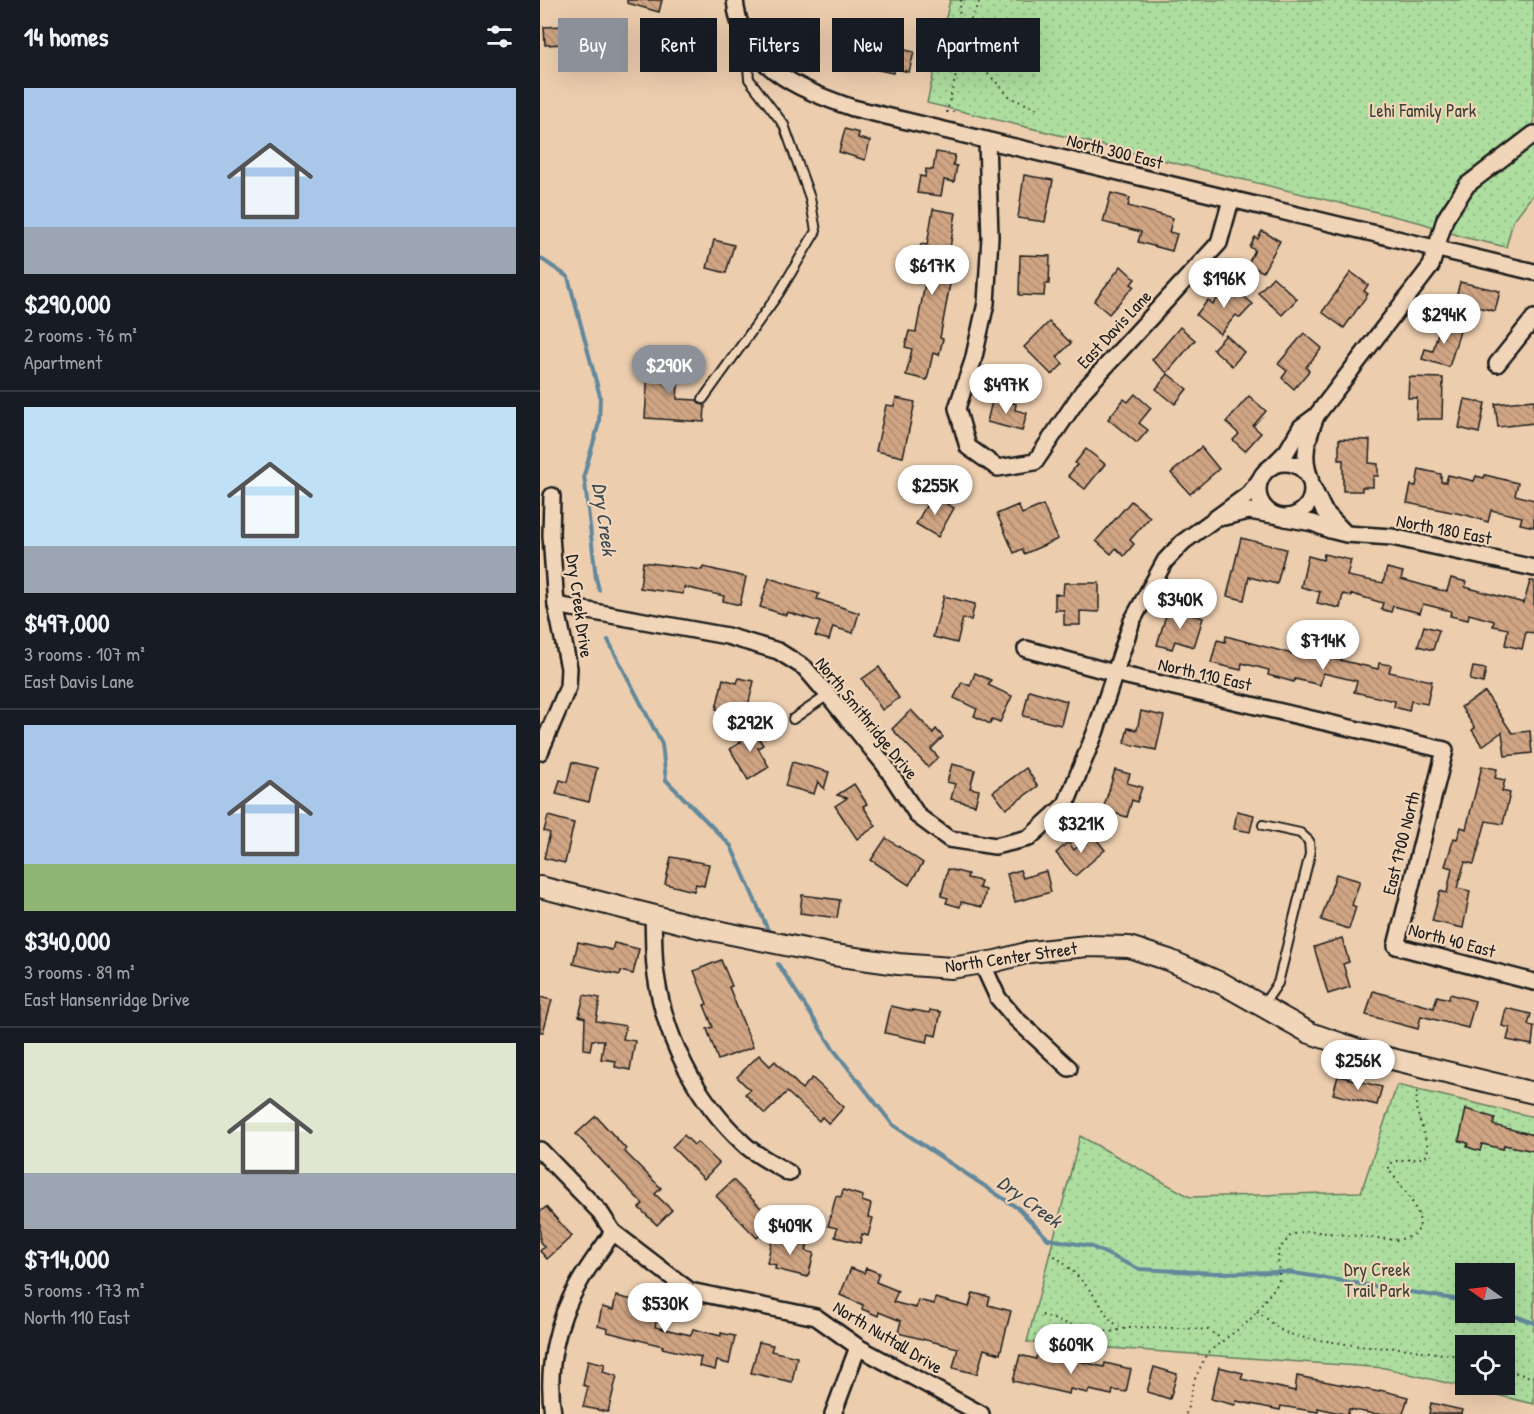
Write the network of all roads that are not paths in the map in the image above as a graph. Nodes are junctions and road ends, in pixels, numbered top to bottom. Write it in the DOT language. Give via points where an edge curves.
graph roads {
  1 [pos="735,0"];
  2 [pos="739,18"];
  3 [pos="748,72"];
  4 [pos="776,72"];
  5 [pos="1534,134"];
  6 [pos="987,140"];
  7 [pos="1231,200"];
  8 [pos="1435,249"];
  9 [pos="1534,272"];
  10 [pos="1534,318"];
  11 [pos="1497,363"];
  12 [pos="703,399"];
  13 [pos="1316,416"];
  14 [pos="1271,467"];
  15 [pos="1260,480"];
  16 [pos="1312,483"];
  17 [pos="552,496"];
  18 [pos="1279,517"];
  19 [pos="1210,522"];
  20 [pos="1346,534"];
  21 [pos="1534,568"];
  22 [pos="556,605"];
  23 [pos="1026,649"];
  24 [pos="1114,673"];
  25 [pos="828,695"];
  26 [pos="794,719"];
  27 [pos="1445,750"];
  28 [pos="540,752"];
  29 [pos="1263,825"];
  30 [pos="540,887"];
  31 [pos="653,916"];
  32 [pos="1396,946"];
  33 [pos="982,963"];
  34 [pos="1534,981"];
  35 [pos="1263,1005"];
  36 [pos="1069,1068"];
  37 [pos="1534,1093"];
  38 [pos="540,1150"];
  39 [pos="789,1173"];
  40 [pos="613,1232"];
  41 [pos="858,1347"];
  42 [pos="553,1414"];
  43 [pos="833,1414"];
  44 [pos="981,1414"];
  1 -- 2 [label="street, North 300 East"];
  3 -- 12 [label="lane" via="749,79 784,125 810,198 816,231 779,293"];
  4 -- 6 [label="street, North 300 East" via="816,95 853,108"];
  5 -- 8 [label="street" via="1467,185 1445,219"];
  6 -- 7 [label="street, North 300 East"];
  6 -- 7 [label="street, East Davis Lane" via="990,237 986,303 973,362 957,408 968,447 998,468 1035,462 1083,391 1219,243"];
  7 -- 8 [label="street, North 300 East"];
  8 -- 9 [label="street, North 300 East"];
  8 -- 13 [label="street" via="1431,266"];
  10 -- 11 [label="street"];
  13 -- 14 [label="street" via="1301,427 1287,451"];
  13 -- 16 [label="street" via="1305,458"];
  14 -- 15 [label="street"];
  14 -- 16 [label="street" via="1294,464"];
  15 -- 18 [label="street" via="1258,498 1264,508"];
  15 -- 19 [label="street" via="1249,494"];
  16 -- 18 [label="street" via="1312,498 1306,508 1296,516"];
  16 -- 20 [label="street" via="1324,511"];
  17 -- 22 [label="street, Dry Creek Drive"];
  18 -- 19 [label="street, North 180 East" via="1249,511"];
  18 -- 20 [label="street, North 180 East"];
  19 -- 24 [label="street" via="1165,561 1132,621"];
  20 -- 21 [label="street, North 180 East" via="1392,537"];
  22 -- 25 [label="street, North Smithridge Drive" via="727,636 778,651 805,668"];
  22 -- 28 [label="street, Dry Creek Drive" via="569,668 568,687"];
  23 -- 24 [label="street, North 110 East"];
  24 -- 25 [label="street, North Smithridge Drive" via="1095,733 1065,804 1029,838 994,846 949,839 918,816 884,765"];
  24 -- 27 [label="street, North 110 East"];
  25 -- 26 [label="lane"];
  27 -- 32 [label="street, East 1700 North"];
  29 -- 35 [label="lane" via="1300,833 1309,841 1310,854 1278,983"];
  30 -- 31 [label="street, North Center Street"];
  31 -- 33 [label="street, North Center Street" via="795,947 898,964 951,968"];
  31 -- 39 [label="street" via="656,974 664,1018 703,1099 744,1145"];
  32 -- 34 [label="street, North 40 East"];
  33 -- 35 [label="street, North Center Street" via="1030,952 1087,946 1129,947 1206,976"];
  33 -- 36 [label="street" via="998,998"];
  35 -- 37 [label="street, North Center Street" via="1310,1034 1371,1054"];
  38 -- 40 [label="street, North Nuttall Drive" via="600,1212"];
  40 -- 41 [label="street, North Nuttall Drive" via="690,1291 816,1317"];
  40 -- 42 [label="street" via="578,1284 562,1320 552,1357"];
  41 -- 43 [label="street"];
  41 -- 44 [label="street, North Nuttall Drive"];
}
